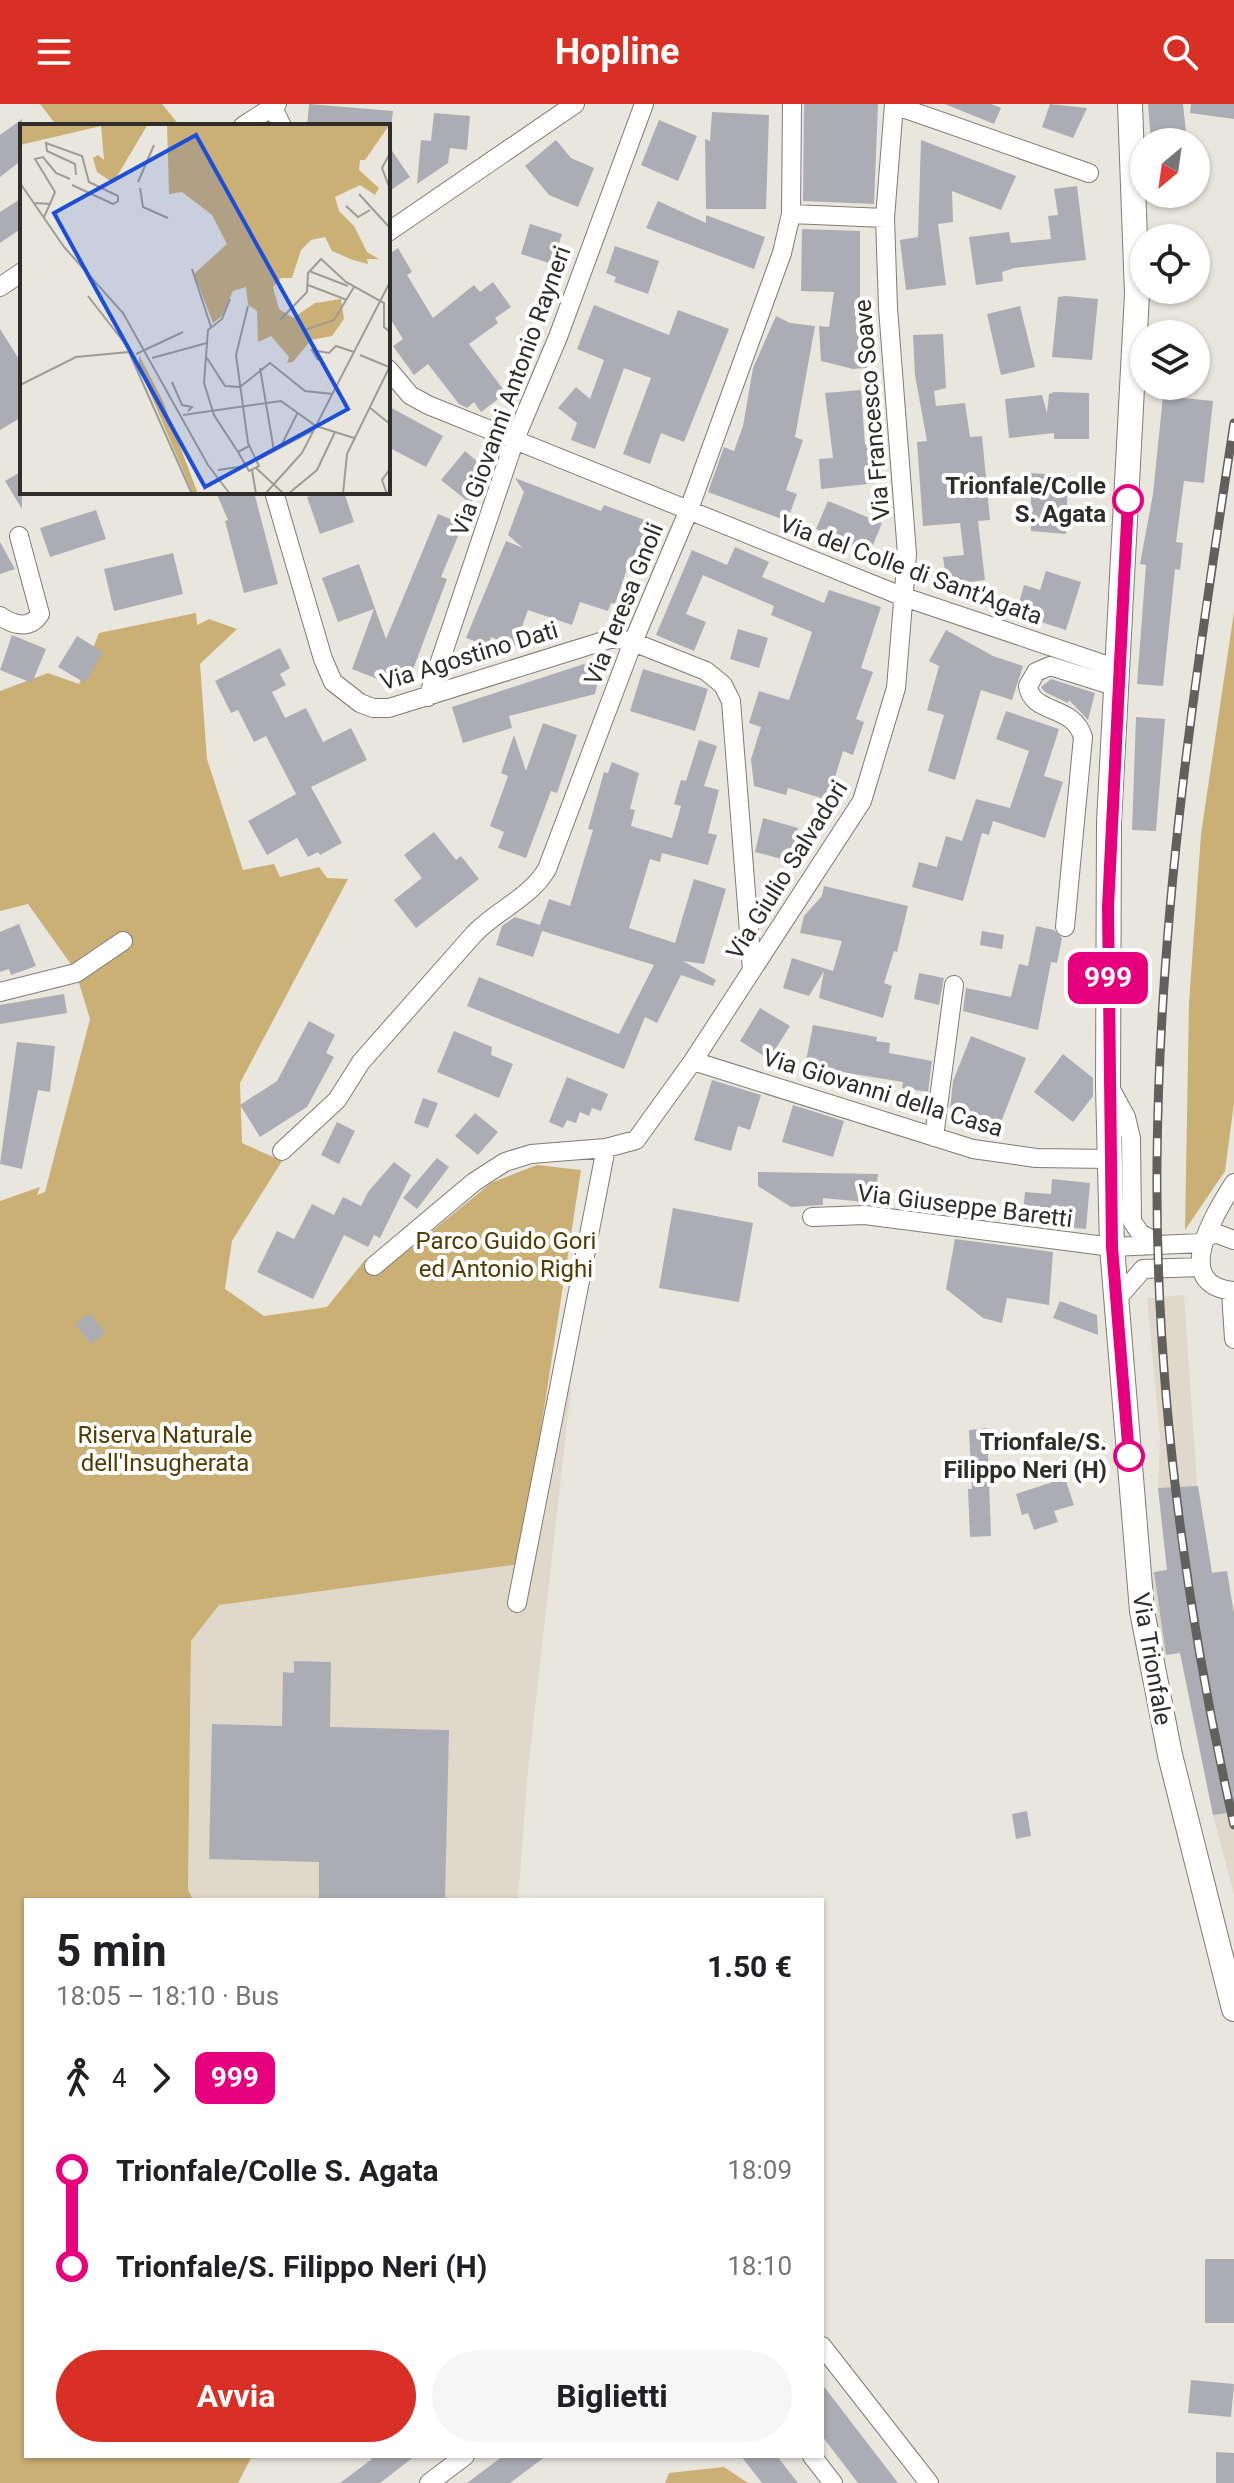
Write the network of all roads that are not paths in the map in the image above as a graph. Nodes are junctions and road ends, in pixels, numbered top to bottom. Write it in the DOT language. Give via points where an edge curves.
graph roads {
  1 [pos="575,104"];
  2 [pos="644,104"];
  3 [pos="792,104"];
  4 [pos="1130,104"];
  5 [pos="274,105"];
  6 [pos="894,105"];
  7 [pos="246,124"];
  8 [pos="281,124"];
  9 [pos="1089,173"];
  10 [pos="791,214"];
  11 [pos="885,218"];
  12 [pos="390,231"];
  13 [pos="20,273"];
  14 [pos="0,287"];
  15 [pos="390,372"];
  16 [pos="515,439"];
  17 [pos="275,494"];
  18 [pos="688,512"];
  19 [pos="19,536"];
  20 [pos="904,597"];
  21 [pos="0,616"];
  22 [pos="633,642"];
  23 [pos="1118,678"];
  24 [pos="428,697"];
  25 [pos="1065,927"];
  26 [pos="123,941"];
  27 [pos="752,970"];
  28 [pos="954,985"];
  29 [pos="0,992"];
  30 [pos="693,1061"];
  31 [pos="1108,1086"];
  32 [pos="934,1137"];
  33 [pos="606,1148"];
  34 [pos="282,1151"];
  35 [pos="1110,1159"];
  36 [pos="1234,1183"];
  37 [pos="812,1217"];
  38 [pos="1234,1240"];
  39 [pos="1203,1241"];
  40 [pos="1156,1242"];
  41 [pos="1112,1247"];
  42 [pos="374,1266"];
  43 [pos="1201,1267"];
  44 [pos="1232,1292"];
  45 [pos="1116,1300"];
  46 [pos="1234,1339"];
  47 [pos="517,1603"];
  48 [pos="1234,2009"];
  49 [pos="824,2349"];
  50 [pos="462,2458"];
  51 [pos="814,2458"];
  52 [pos="429,2483"];
  53 [pos="833,2483"];
  54 [pos="929,2483"];
  1 -- 12 [label="street"];
  2 -- 16 [label="street, Via Giovanni Antonio Rayneri"];
  3 -- 10 [label="street, Via Teresa Gnoli"];
  4 -- 23 [label="main road, Via Trionfale" via="1137,294"];
  5 -- 7 [label="street"];
  5 -- 8 [label="street"];
  6 -- 9 [label="street"];
  6 -- 11 [label="street, Via Francesco Soave"];
  10 -- 11 [label="street"];
  10 -- 18 [label="street, Via Teresa Gnoli" via="782,253"];
  11 -- 20 [label="street, Via Francesco Soave" via="907,537"];
  13 -- 14 [label="street"];
  15 -- 16 [label="street, Via del Colle di Sant'Agata" via="419,401"];
  16 -- 18 [label="street, Via del Colle di Sant'Agata"];
  16 -- 24 [label="street, Via Giovanni Antonio Rayneri"];
  17 -- 24 [label="street, Via Agostino Dati" via="333,682 346,696 373,708"];
  18 -- 20 [label="street, Via del Colle di Sant'Agata"];
  18 -- 22 [label="street, Via Teresa Gnoli"];
  19 -- 21 [label="street" via="40,614 24,625"];
  20 -- 23 [label="street, Via del Colle di Sant'Agata"];
  20 -- 27 [label="street, Via Giulio Salvadori" via="896,688 869,785"];
  22 -- 24 [label="street, Via Agostino Dati" via="607,639"];
  22 -- 27 [label="street" via="712,675 731,701"];
  22 -- 34 [label="street, Via Teresa Gnoli" via="547,869 535,886 492,916 361,1062 337,1100"];
  23 -- 25 [label="street" via="1050,666 1036,672 1028,686 1037,702 1070,716 1083,737"];
  23 -- 31 [label="main road, Via Trionfale" via="1109,838"];
  26 -- 29 [label="street" via="76,973"];
  27 -- 30 [label="street, Via Giulio Salvadori"];
  28 -- 32 [label="street"];
  30 -- 32 [label="street, Via Giovanni della Casa"];
  30 -- 33 [label="street, Via Giulio Salvadori" via="641,1134 631,1143"];
  31 -- 35 [label="main road, Via Trionfale"];
  31 -- 40 [label="street, Via Trionfale" via="1131,1138 1132,1221"];
  32 -- 35 [label="street, Via Giovanni della Casa" via="1020,1157"];
  33 -- 42 [label="street, Via Giulio Salvadori" via="531,1154 505,1162"];
  33 -- 47 [label="street"];
  35 -- 41 [label="main road, Via Trionfale"];
  36 -- 39 [label="street"];
  37 -- 41 [label="street, Via Giuseppe Baretti" via="865,1215"];
  38 -- 39 [label="street" via="1215,1233"];
  39 -- 40 [label="street"];
  39 -- 43 [label="street"];
  40 -- 41 [label="street"];
  41 -- 45 [label="main road, Via Trionfale"];
  43 -- 44 [label="street" via="1213,1284"];
  43 -- 45 [label="street" via="1143,1269"];
  44 -- 46 [label="street"];
  45 -- 48 [label="main road, Via Trionfale" via="1146,1635 1186,1823"];
  49 -- 54 [label="street"];
  50 -- 52 [label="street"];
  51 -- 53 [label="street"];
}
